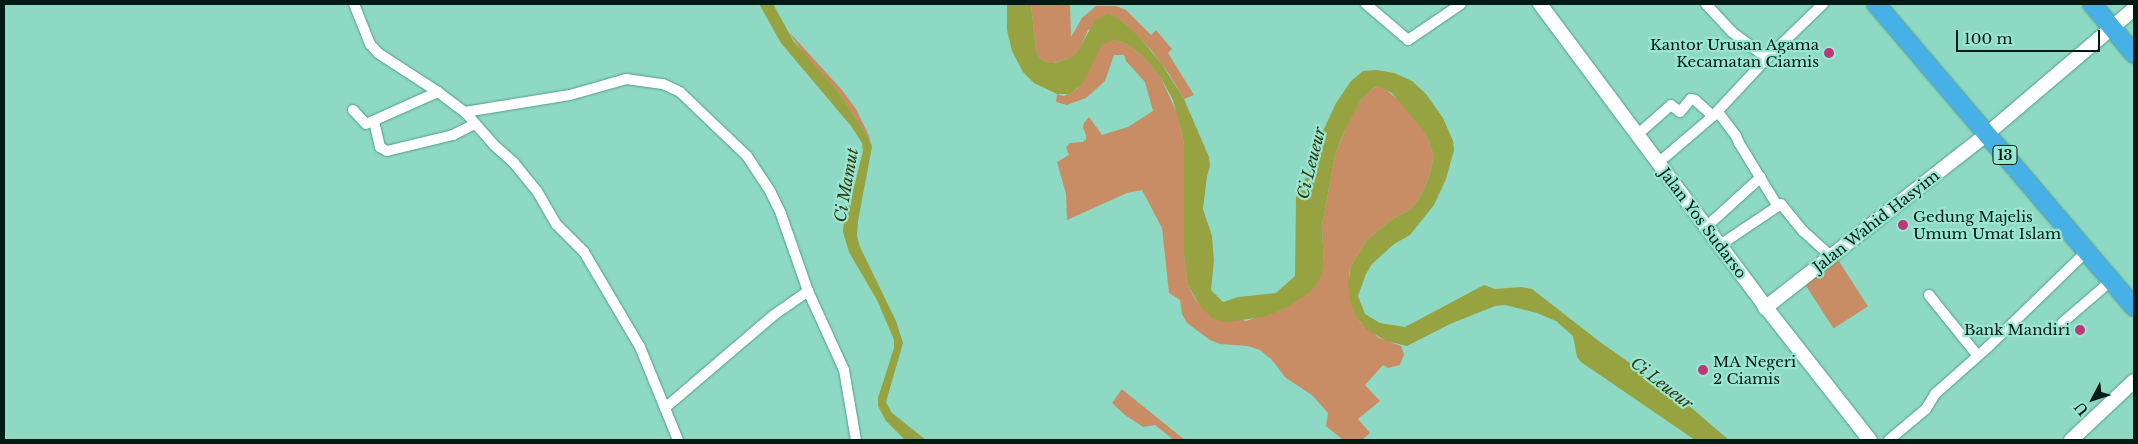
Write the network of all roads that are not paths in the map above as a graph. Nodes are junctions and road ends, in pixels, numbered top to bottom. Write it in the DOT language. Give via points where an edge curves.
graph roads {
  1 [pos="354,4"];
  2 [pos="1366,4"];
  3 [pos="1461,4"];
  4 [pos="1540,4"];
  5 [pos="1706,4"];
  6 [pos="1823,4"];
  7 [pos="1876,4"];
  8 [pos="2092,4"];
  9 [pos="2134,9"];
  10 [pos="2112,28"];
  11 [pos="2134,54"];
  12 [pos="1767,58"];
  13 [pos="438,92"];
  14 [pos="353,110"];
  15 [pos="465,112"];
  16 [pos="1715,114"];
  17 [pos="374,121"];
  18 [pos="475,124"];
  19 [pos="1987,134"];
  20 [pos="1637,135"];
  21 [pos="1658,163"];
  22 [pos="1761,177"];
  23 [pos="1777,205"];
  24 [pos="1706,226"];
  25 [pos="1720,245"];
  26 [pos="2087,251"];
  27 [pos="1831,256"];
  28 [pos="2112,280"];
  29 [pos="808,291"];
  30 [pos="1929,296"];
  31 [pos="2134,307"];
  32 [pos="1766,308"];
  33 [pos="2062,323"];
  34 [pos="1978,356"];
  35 [pos="2134,381"];
  36 [pos="665,408"];
  37 [pos="678,440"];
  38 [pos="856,440"];
  39 [pos="1870,440"];
  40 [pos="1889,440"];
  41 [pos="2071,440"];
  1 -- 13 [label="street" via="370,44 384,60"];
  2 -- 3 [label="street" via="1408,40"];
  4 -- 20 [label="street, Jalan Yos Sudarso"];
  5 -- 12 [label="street" via="1732,32"];
  6 -- 12 [label="street"];
  7 -- 19 [label="highway, 13"];
  8 -- 10 [label="highway"];
  9 -- 10 [label="street, Jalan Wahid Hasyim"];
  10 -- 11 [label="highway"];
  10 -- 19 [label="street, Jalan Wahid Hasyim"];
  12 -- 16 [label="street"];
  13 -- 15 [label="street"];
  13 -- 17 [label="street"];
  14 -- 17 [label="street" via="365,124"];
  15 -- 18 [label="street"];
  15 -- 29 [label="street" via="570,95 626,80 653,82 672,88 747,156 760,174 781,214"];
  16 -- 20 [label="street" via="1691,99 1680,112 1671,105"];
  16 -- 21 [label="street"];
  16 -- 22 [label="street" via="1736,136"];
  17 -- 18 [label="street" via="380,146 387,151 453,135"];
  18 -- 36 [label="street" via="514,162 537,190 557,225 584,252 640,347"];
  19 -- 26 [label="highway, 13"];
  19 -- 27 [label="street, Jalan Wahid Hasyim"];
  20 -- 21 [label="street, Jalan Yos Sudarso"];
  21 -- 24 [label="street, Jalan Yos Sudarso"];
  22 -- 23 [label="street"];
  22 -- 24 [label="street"];
  23 -- 25 [label="street"];
  23 -- 27 [label="street" via="1782,204 1803,231"];
  24 -- 25 [label="street, Jalan Yos Sudarso"];
  25 -- 32 [label="street, Jalan Yos Sudarso"];
  26 -- 28 [label="highway, 13"];
  26 -- 34 [label="street"];
  27 -- 32 [label="street, Jalan Wahid Hasyim"];
  28 -- 31 [label="highway, 13"];
  28 -- 33 [label="street"];
  29 -- 36 [label="street" via="774,315"];
  29 -- 38 [label="street" via="844,370"];
  30 -- 34 [label="street"];
  32 -- 39 [label="street, Jalan Yos Sudarso"];
  34 -- 40 [label="street" via="1935,394 1926,409"];
  35 -- 41 [label="street"];
  36 -- 37 [label="street"];
}
